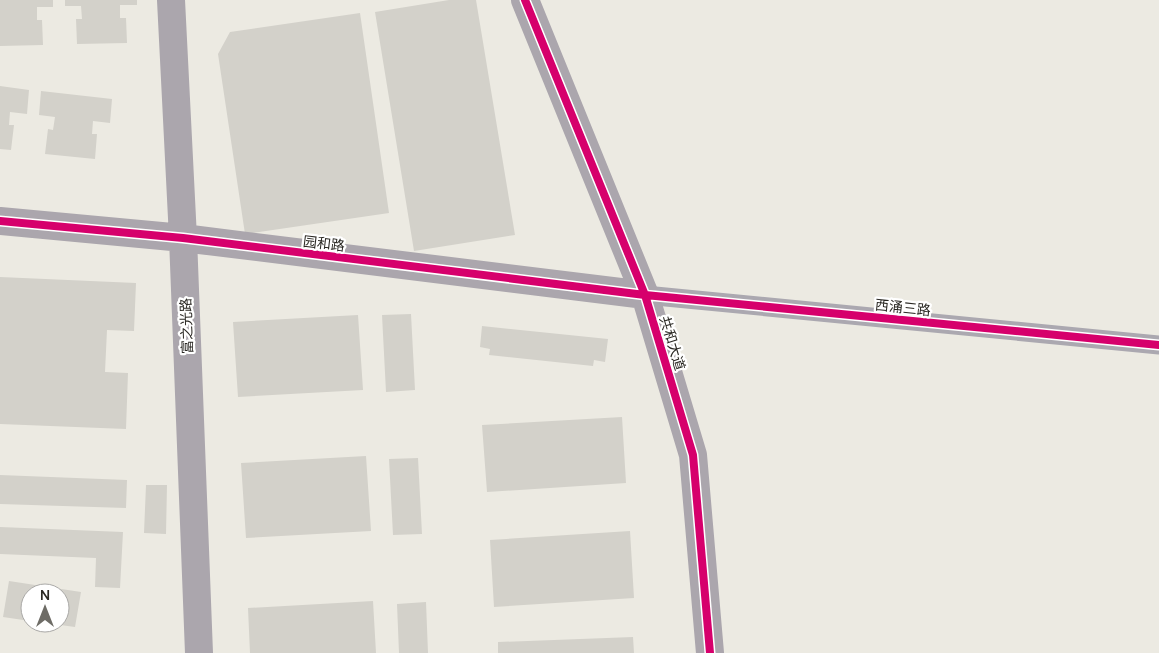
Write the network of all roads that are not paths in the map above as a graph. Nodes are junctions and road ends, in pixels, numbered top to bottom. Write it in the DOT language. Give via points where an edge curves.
graph roads {
  1 [pos="171,0"];
  2 [pos="525,0"];
  3 [pos="0,221"];
  4 [pos="183,238"];
  5 [pos="645,295"];
  6 [pos="1159,345"];
  7 [pos="199,653"];
  8 [pos="710,653"];
  1 -- 4 [label="street, 富之光路"];
  2 -- 5 [label="street, 共和大道"];
  3 -- 4 [label="street, 园和路"];
  4 -- 5 [label="street, 园和路"];
  4 -- 7 [label="street, 富之光路"];
  5 -- 6 [label="street, 西涌三路"];
  5 -- 8 [label="street, 共和大道" via="693,455"];
}
